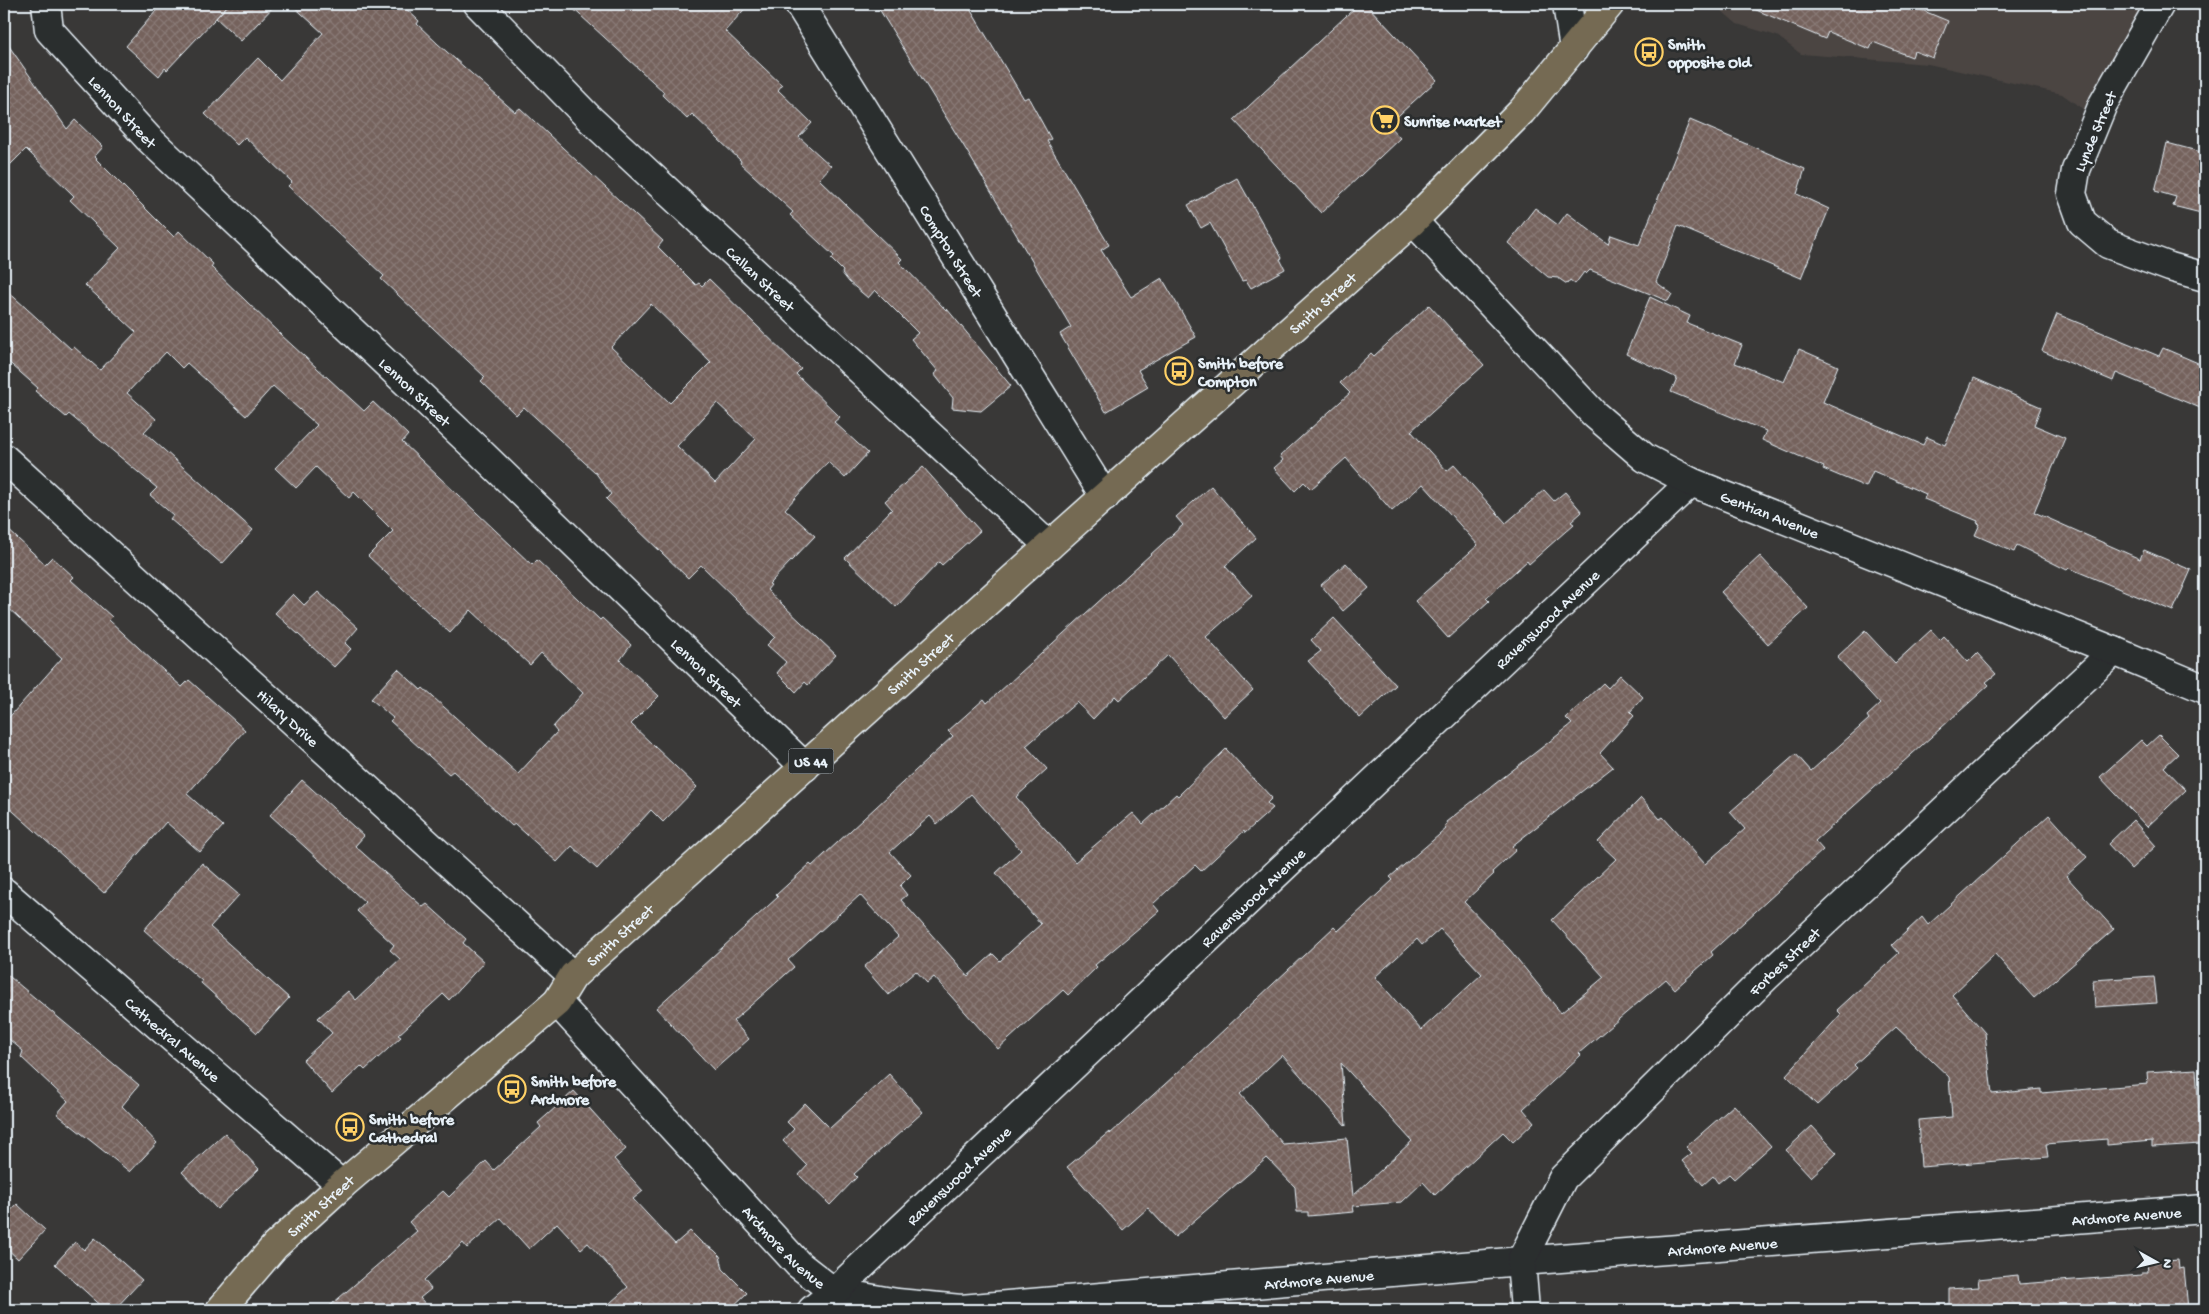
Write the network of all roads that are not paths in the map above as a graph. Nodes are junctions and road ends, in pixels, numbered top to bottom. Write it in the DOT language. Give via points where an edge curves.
graph roads {
  1 [pos="46,4"];
  2 [pos="478,4"];
  3 [pos="799,4"];
  4 [pos="1567,4"];
  5 [pos="1610,4"];
  6 [pos="2160,4"];
  7 [pos="1574,49"];
  8 [pos="1413,221"];
  9 [pos="2205,277"];
  10 [pos="4,458"];
  11 [pos="1691,482"];
  12 [pos="1105,497"];
  13 [pos="1049,546"];
  14 [pos="2114,651"];
  15 [pos="2205,690"];
  16 [pos="805,767"];
  17 [pos="4,892"];
  18 [pos="573,976"];
  19 [pos="557,1002"];
  20 [pos="342,1185"];
  21 [pos="2205,1209"];
  22 [pos="1521,1262"];
  23 [pos="834,1292"];
  24 [pos="220,1310"];
  25 [pos="812,1310"];
  26 [pos="1525,1310"];
  1 -- 16 [label="street, Lennon Street" via="49,30 148,138 488,460"];
  2 -- 13 [label="street, Callan Street" via="590,119"];
  3 -- 12 [label="street, Compton Street"];
  4 -- 7 [label="street"];
  5 -- 7 [label="main road, Smith Street / US 44"];
  6 -- 9 [label="street, Lynde Street" via="2103,104 2076,170 2072,194 2082,222 2108,244"];
  7 -- 8 [label="main road, Smith Street / US 44" via="1522,111"];
  8 -- 11 [label="street, Gentian Avenue" via="1594,414 1645,458"];
  8 -- 12 [label="main road, Smith Street / US 44"];
  10 -- 18 [label="street, Hilary Drive"];
  11 -- 14 [label="street, Gentian Avenue"];
  11 -- 23 [label="street, Ravenswood Avenue"];
  12 -- 13 [label="main road, Smith Street / US 44"];
  13 -- 16 [label="main road, Smith Street / US 44"];
  14 -- 15 [label="street, Gentian Avenue"];
  14 -- 22 [label="street, Forbes Street" via="1765,978 1563,1178"];
  16 -- 18 [label="main road, Smith Street / US 44"];
  17 -- 20 [label="street, Cathedral Avenue"];
  18 -- 19 [label="main road, Smith Street / US 44"];
  19 -- 20 [label="main road, Smith Street / US 44"];
  19 -- 23 [label="street, Ardmore Avenue" via="798,1264"];
  20 -- 24 [label="main road, Smith Street / US 44" via="275,1246"];
  21 -- 22 [label="street, Ardmore Avenue"];
  22 -- 23 [label="street, Ardmore Avenue" via="962,1309 897,1303"];
  22 -- 26 [label="street"];
  23 -- 25 [label="street, Ravenswood Avenue"];
}
